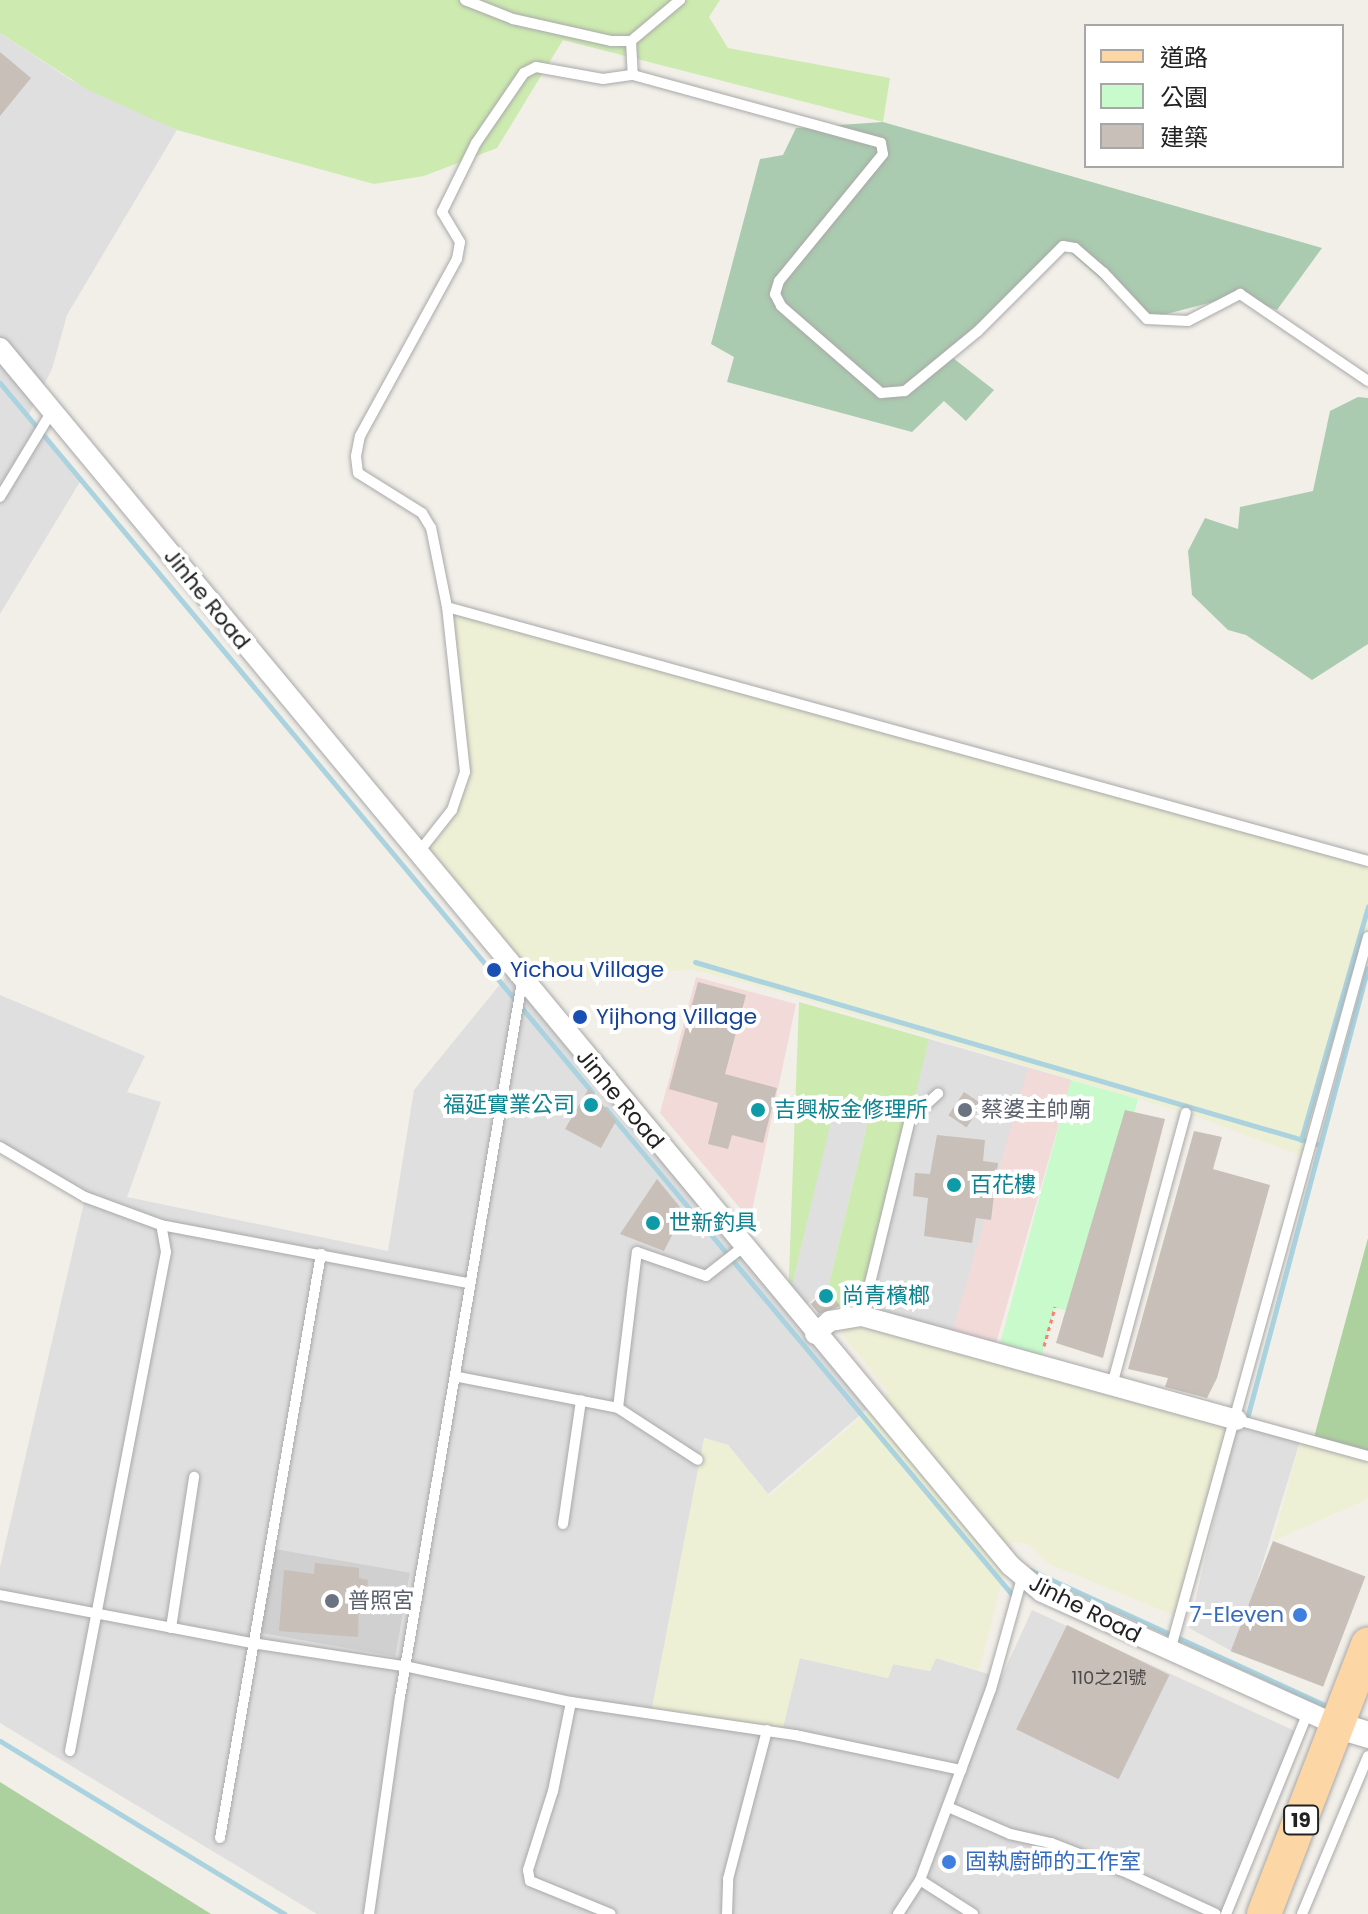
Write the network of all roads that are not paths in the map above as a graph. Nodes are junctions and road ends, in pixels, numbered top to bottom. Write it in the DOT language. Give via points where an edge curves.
graph roads {
  1 [pos="465,0"];
  2 [pos="680,0"];
  3 [pos="631,41"];
  4 [pos="633,75"];
  5 [pos="0,348"];
  6 [pos="1368,381"];
  7 [pos="52,411"];
  8 [pos="0,497"];
  9 [pos="447,607"];
  10 [pos="417,854"];
  11 [pos="1368,861"];
  12 [pos="1368,937"];
  13 [pos="522,982"];
  14 [pos="938,1094"];
  15 [pos="1186,1113"];
  16 [pos="0,1147"];
  17 [pos="161,1225"];
  18 [pos="743,1247"];
  19 [pos="321,1254"];
  20 [pos="469,1283"];
  21 [pos="862,1316"];
  22 [pos="815,1334"];
  23 [pos="459,1377"];
  24 [pos="1117,1387"];
  25 [pos="581,1400"];
  26 [pos="618,1408"];
  27 [pos="1237,1420"];
  28 [pos="1368,1456"];
  29 [pos="698,1460"];
  30 [pos="194,1477"];
  31 [pos="563,1524"];
  32 [pos="1022,1578"];
  33 [pos="0,1595"];
  34 [pos="95,1614"];
  35 [pos="171,1628"];
  36 [pos="252,1643"];
  37 [pos="1368,1644"];
  38 [pos="1170,1651"];
  39 [pos="409,1667"];
  40 [pos="571,1702"];
  41 [pos="1338,1724"];
  42 [pos="767,1730"];
  43 [pos="70,1751"];
  44 [pos="1368,1756"];
  45 [pos="961,1770"];
  46 [pos="948,1807"];
  47 [pos="220,1838"];
  48 [pos="920,1880"];
  49 [pos="369,1914"];
  50 [pos="611,1914"];
  51 [pos="727,1914"];
  52 [pos="898,1914"];
  53 [pos="973,1914"];
  54 [pos="1216,1914"];
  55 [pos="1226,1914"];
  56 [pos="1264,1914"];
  57 [pos="1302,1914"];
  1 -- 3 [label="lane" via="513,19"];
  2 -- 3 [label="lane"];
  3 -- 4 [label="lane"];
  4 -- 6 [label="lane" via="881,143 883,154 779,281 775,294 781,306 881,393 905,391 978,331 1063,246 1075,248 1103,272 1147,319 1188,321 1240,294"];
  4 -- 9 [label="lane" via="603,79 536,67 524,73 476,143 442,212 460,242 457,259 360,436 358,473 422,513 431,528"];
  5 -- 7 [label="street, Jinhe Road"];
  7 -- 8 [label="lane"];
  7 -- 10 [label="street, Jinhe Road"];
  9 -- 10 [label="lane" via="465,772 452,810"];
  9 -- 11 [label="lane"];
  10 -- 13 [label="street, Jinhe Road"];
  12 -- 27 [label="lane"];
  13 -- 18 [label="street, Jinhe Road"];
  13 -- 20 [label="lane"];
  14 -- 21 [label="lane" via="910,1119"];
  15 -- 24 [label="lane"];
  16 -- 17 [label="lane" via="85,1197"];
  17 -- 19 [label="lane"];
  17 -- 34 [label="lane" via="166,1252"];
  18 -- 22 [label="street, Jinhe Road"];
  18 -- 26 [label="lane" via="706,1276 637,1252"];
  19 -- 20 [label="lane"];
  19 -- 36 [label="lane"];
  20 -- 23 [label="lane"];
  21 -- 22 [label="street" via="830,1321"];
  21 -- 24 [label="street"];
  22 -- 32 [label="street, Jinhe Road"];
  23 -- 25 [label="lane"];
  23 -- 39 [label="lane"];
  24 -- 27 [label="street"];
  25 -- 26 [label="lane"];
  25 -- 31 [label="lane"];
  26 -- 29 [label="lane"];
  27 -- 28 [label="lane"];
  27 -- 38 [label="lane"];
  30 -- 35 [label="lane"];
  32 -- 38 [label="street, Jinhe Road"];
  32 -- 45 [label="lane"];
  33 -- 34 [label="lane"];
  34 -- 35 [label="lane"];
  34 -- 43 [label="lane"];
  35 -- 36 [label="lane"];
  36 -- 39 [label="lane"];
  36 -- 47 [label="lane"];
  37 -- 41 [label="main road, 19"];
  38 -- 41 [label="street, Jinhe Road"];
  39 -- 40 [label="lane"];
  39 -- 49 [label="lane" via="400,1697"];
  40 -- 42 [label="lane"];
  40 -- 50 [label="lane" via="553,1791 528,1870 530,1881"];
  41 -- 55 [label="lane"];
  41 -- 56 [label="main road, 19"];
  42 -- 45 [label="lane"];
  42 -- 51 [label="lane" via="728,1879"];
  44 -- 57 [label="lane"];
  45 -- 46 [label="lane"];
  46 -- 48 [label="lane"];
  46 -- 54 [label="lane" via="1010,1834 1051,1843 1123,1871"];
  48 -- 52 [label="lane"];
  48 -- 53 [label="lane"];
}
